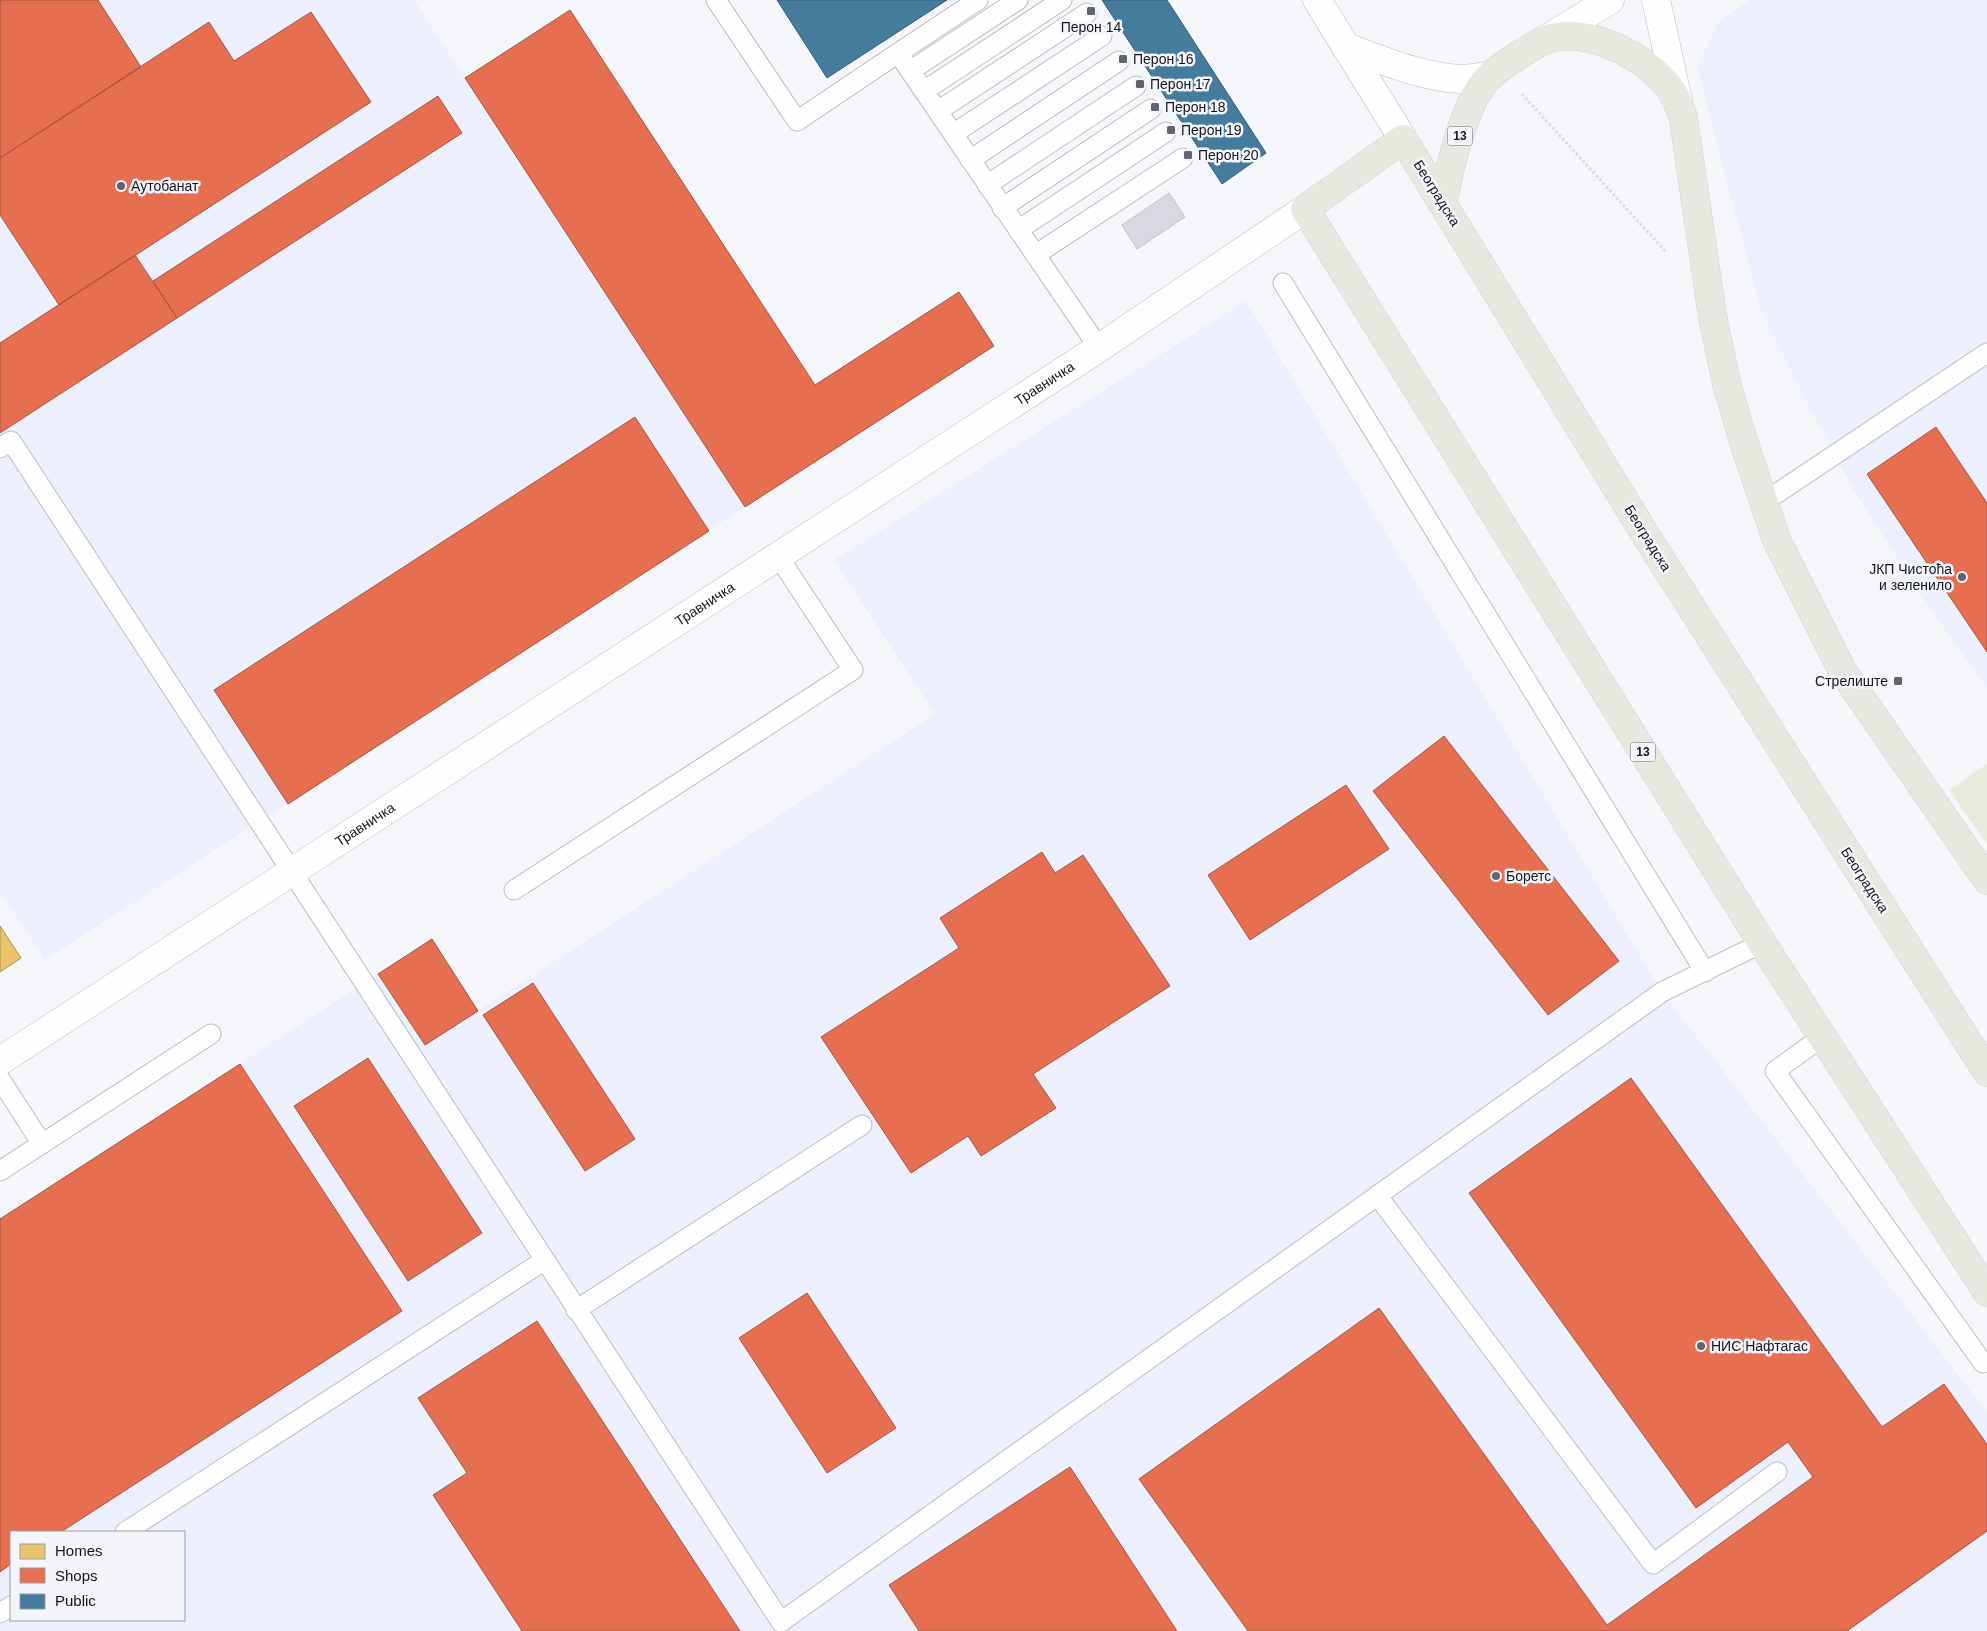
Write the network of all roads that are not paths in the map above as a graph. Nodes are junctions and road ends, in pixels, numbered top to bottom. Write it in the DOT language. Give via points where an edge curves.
graph roads {
  1 [pos="716,0"];
  2 [pos="978,0"];
  3 [pos="1018,0"];
  4 [pos="1062,0"];
  5 [pos="1316,0"];
  6 [pos="1610,0"];
  7 [pos="1656,0"];
  8 [pos="1087,13"];
  9 [pos="1102,36"];
  10 [pos="1545,40"];
  11 [pos="1346,48"];
  12 [pos="898,53"];
  13 [pos="1119,61"];
  14 [pos="910,71"];
  15 [pos="1496,73"];
  16 [pos="1136,86"];
  17 [pos="924,91"];
  18 [pos="1678,100"];
  19 [pos="1151,109"];
  20 [pos="938,111"];
  21 [pos="1166,132"];
  22 [pos="953,134"];
  23 [pos="1403,139"];
  24 [pos="1183,158"];
  25 [pos="970,160"];
  26 [pos="987,185"];
  27 [pos="1443,202"];
  28 [pos="1002,208"];
  29 [pos="1305,209"];
  30 [pos="1018,230"];
  31 [pos="1035,256"];
  32 [pos="1283,282"];
  33 [pos="1099,348"];
  34 [pos="1987,353"];
  35 [pos="0,448"];
  36 [pos="1764,502"];
  37 [pos="778,556"];
  38 [pos="291,872"];
  39 [pos="1987,880"];
  40 [pos="514,890"];
  41 [pos="1762,943"];
  42 [pos="1705,972"];
  43 [pos="210,1034"];
  44 [pos="1822,1037"];
  45 [pos="0,1060"];
  46 [pos="1987,1072"];
  47 [pos="0,1079"];
  48 [pos="862,1125"];
  49 [pos="42,1144"];
  50 [pos="0,1171"];
  51 [pos="1377,1195"];
  52 [pos="545,1260"];
  53 [pos="1987,1292"];
  54 [pos="576,1310"];
  55 [pos="1983,1363"];
  56 [pos="1776,1472"];
  57 [pos="127,1531"];
  1 -- 12 [label="lane" via="797,120"];
  2 -- 12 [label="lane"];
  3 -- 14 [label="lane"];
  4 -- 17 [label="lane"];
  5 -- 11 [label="street, Београдска"];
  6 -- 10 [label="street"];
  7 -- 18 [label="street"];
  8 -- 20 [label="lane"];
  9 -- 22 [label="lane"];
  10 -- 15 [label="main road, 13"];
  10 -- 18 [label="main road, 13" via="1570,36 1602,42 1622,51 1663,80"];
  11 -- 15 [label="street" via="1437,76 1461,79"];
  11 -- 23 [label="street, Београдска"];
  12 -- 14 [label="lane"];
  13 -- 25 [label="lane"];
  14 -- 17 [label="lane"];
  15 -- 27 [label="main road, 13" via="1482,87 1463,127"];
  16 -- 26 [label="lane"];
  17 -- 20 [label="lane"];
  18 -- 36 [label="main road, 13" via="1712,319 1727,385"];
  19 -- 28 [label="lane"];
  20 -- 22 [label="lane"];
  21 -- 30 [label="lane"];
  22 -- 25 [label="lane"];
  23 -- 27 [label="main road, Београдска"];
  23 -- 29 [label="main road, Травничка"];
  24 -- 31 [label="lane"];
  25 -- 26 [label="lane"];
  26 -- 28 [label="lane"];
  27 -- 46 [label="main road, Београдска" via="1648,539"];
  28 -- 30 [label="lane"];
  29 -- 33 [label="street, Травничка"];
  29 -- 41 [label="main road, 13"];
  30 -- 31 [label="lane"];
  31 -- 33 [label="lane"];
  32 -- 42 [label="lane"];
  33 -- 37 [label="street, Травничка"];
  34 -- 36 [label="lane"];
  35 -- 38 [label="lane" via="11,441"];
  36 -- 39 [label="main road, 13" via="1778,541 1843,672"];
  37 -- 38 [label="street, Травничка"];
  37 -- 40 [label="lane" via="853,670"];
  38 -- 45 [label="street, Травничка"];
  38 -- 52 [label="lane"];
  41 -- 42 [label="lane"];
  41 -- 44 [label="main road, 13"];
  42 -- 51 [label="lane" via="1662,992"];
  43 -- 49 [label="lane"];
  44 -- 53 [label="main road, 13"];
  44 -- 55 [label="lane" via="1775,1071"];
  47 -- 49 [label="lane"];
  48 -- 54 [label="lane"];
  49 -- 50 [label="lane"];
  51 -- 54 [label="lane" via="781,1622"];
  51 -- 56 [label="lane" via="1653,1564"];
  52 -- 54 [label="lane"];
  52 -- 57 [label="lane"];
}
